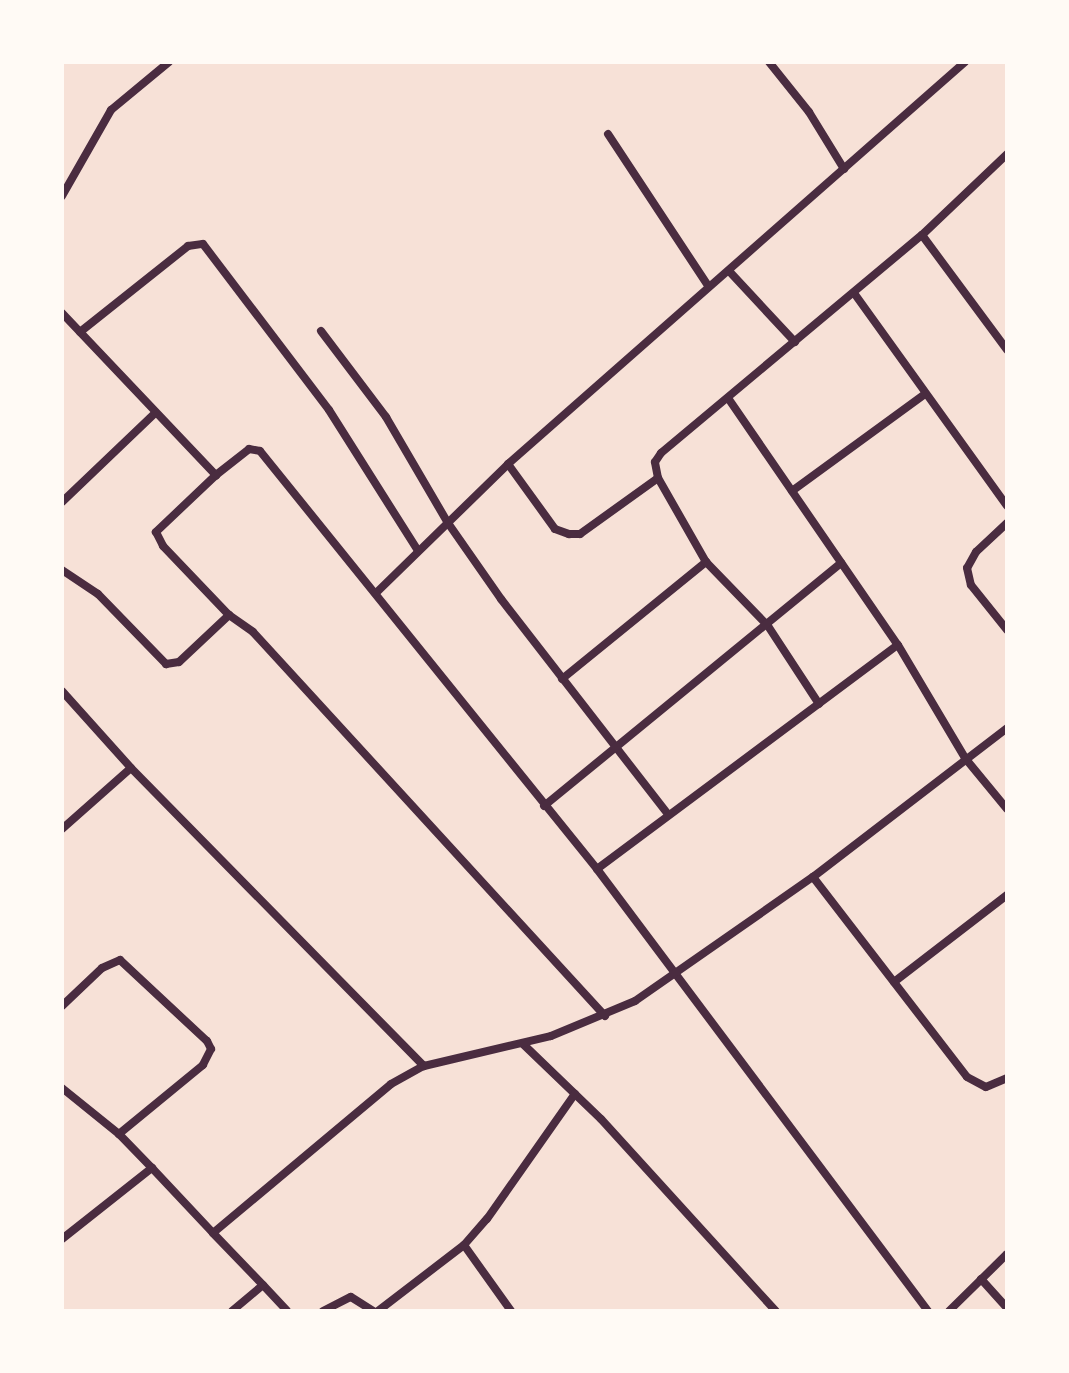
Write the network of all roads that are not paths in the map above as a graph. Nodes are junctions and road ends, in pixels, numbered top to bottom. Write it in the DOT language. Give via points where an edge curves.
graph roads {
  1 [pos="169,62"];
  2 [pos="769,62"];
  3 [pos="965,62"];
  4 [pos="608,134"];
  5 [pos="1007,154"];
  6 [pos="844,169"];
  7 [pos="62,175"];
  8 [pos="70,182"];
  9 [pos="62,196"];
  10 [pos="922,235"];
  11 [pos="729,271"];
  12 [pos="709,287"];
  13 [pos="854,293"];
  14 [pos="62,313"];
  15 [pos="321,331"];
  16 [pos="80,332"];
  17 [pos="795,342"];
  18 [pos="1007,350"];
  19 [pos="925,394"];
  20 [pos="728,398"];
  21 [pos="155,413"];
  22 [pos="508,464"];
  23 [pos="216,475"];
  24 [pos="658,478"];
  25 [pos="792,491"];
  26 [pos="62,502"];
  27 [pos="1007,506"];
  28 [pos="448,523"];
  29 [pos="1007,523"];
  30 [pos="417,549"];
  31 [pos="706,562"];
  32 [pos="841,563"];
  33 [pos="62,570"];
  34 [pos="376,593"];
  35 [pos="229,615"];
  36 [pos="768,626"];
  37 [pos="1007,630"];
  38 [pos="898,645"];
  39 [pos="562,679"];
  40 [pos="62,691"];
  41 [pos="819,704"];
  42 [pos="1007,728"];
  43 [pos="615,749"];
  44 [pos="965,758"];
  45 [pos="131,768"];
  46 [pos="544,806"];
  47 [pos="1007,809"];
  48 [pos="668,814"];
  49 [pos="62,829"];
  50 [pos="597,869"];
  51 [pos="813,877"];
  52 [pos="1007,895"];
  53 [pos="676,974"];
  54 [pos="894,982"];
  55 [pos="62,1006"];
  56 [pos="605,1016"];
  57 [pos="523,1044"];
  58 [pos="424,1066"];
  59 [pos="1007,1078"];
  60 [pos="62,1088"];
  61 [pos="575,1094"];
  62 [pos="119,1134"];
  63 [pos="152,1168"];
  64 [pos="213,1233"];
  65 [pos="62,1239"];
  66 [pos="464,1245"];
  67 [pos="1007,1254"];
  68 [pos="981,1279"];
  69 [pos="263,1285"];
  70 [pos="1007,1308"];
  71 [pos="232,1311"];
  72 [pos="287,1311"];
  73 [pos="323,1311"];
  74 [pos="376,1311"];
  75 [pos="511,1311"];
  76 [pos="776,1311"];
  77 [pos="928,1311"];
  78 [pos="949,1311"];
  1 -- 8 [label="street" via="111,110"];
  2 -- 6 [label="street" via="809,112"];
  3 -- 6 [label="street"];
  4 -- 12 [label="street"];
  5 -- 10 [label="street"];
  6 -- 11 [label="street"];
  7 -- 8 [label="street"];
  8 -- 9 [label="street"];
  10 -- 13 [label="street"];
  10 -- 18 [label="street"];
  11 -- 12 [label="street"];
  11 -- 17 [label="street"];
  12 -- 22 [label="street"];
  13 -- 17 [label="street"];
  13 -- 19 [label="street"];
  14 -- 16 [label="street"];
  15 -- 28 [label="street" via="386,417"];
  16 -- 21 [label="street"];
  16 -- 30 [label="street" via="188,246 203,244 329,410"];
  17 -- 20 [label="street"];
  19 -- 25 [label="street"];
  19 -- 27 [label="street"];
  20 -- 24 [label="street" via="661,453 655,462"];
  20 -- 25 [label="street"];
  21 -- 23 [label="street"];
  21 -- 26 [label="street"];
  22 -- 24 [label="street" via="555,529 569,534 580,534"];
  22 -- 28 [label="street"];
  23 -- 34 [label="street" via="249,449 260,451"];
  23 -- 35 [label="street" via="156,532 173,558"];
  24 -- 31 [label="street"];
  25 -- 32 [label="street"];
  28 -- 30 [label="street"];
  28 -- 39 [label="street"];
  29 -- 37 [label="street" via="967,568 971,585"];
  30 -- 34 [label="street"];
  31 -- 36 [label="street"];
  31 -- 39 [label="street"];
  32 -- 36 [label="street"];
  32 -- 38 [label="street"];
  33 -- 35 [label="street" via="98,594 166,664 179,662"];
  34 -- 46 [label="street"];
  35 -- 56 [label="street" via="270,649"];
  36 -- 41 [label="street"];
  36 -- 43 [label="street"];
  38 -- 41 [label="street"];
  38 -- 44 [label="street"];
  39 -- 43 [label="street"];
  40 -- 45 [label="street"];
  41 -- 48 [label="street"];
  42 -- 44 [label="street"];
  43 -- 46 [label="street"];
  43 -- 48 [label="street"];
  44 -- 47 [label="street"];
  44 -- 51 [label="street"];
  45 -- 49 [label="street"];
  45 -- 58 [label="street"];
  46 -- 50 [label="street"];
  48 -- 50 [label="street"];
  50 -- 53 [label="street"];
  51 -- 53 [label="street"];
  51 -- 54 [label="street"];
  52 -- 54 [label="street"];
  53 -- 56 [label="street"];
  53 -- 77 [label="street"];
  54 -- 59 [label="street" via="967,1077 986,1087"];
  55 -- 62 [label="street" via="102,968 120,960 211,1049 203,1065"];
  56 -- 57 [label="street"];
  57 -- 58 [label="street"];
  57 -- 61 [label="street"];
  58 -- 64 [label="street" via="391,1084"];
  60 -- 62 [label="street"];
  61 -- 66 [label="street"];
  61 -- 76 [label="street"];
  62 -- 63 [label="street"];
  63 -- 64 [label="street"];
  63 -- 65 [label="street"];
  64 -- 69 [label="street"];
  66 -- 74 [label="street"];
  66 -- 75 [label="street"];
  67 -- 68 [label="street"];
  68 -- 70 [label="street"];
  68 -- 78 [label="street"];
  69 -- 71 [label="street"];
  69 -- 72 [label="street"];
  73 -- 74 [label="street" via="351,1297"];
}
